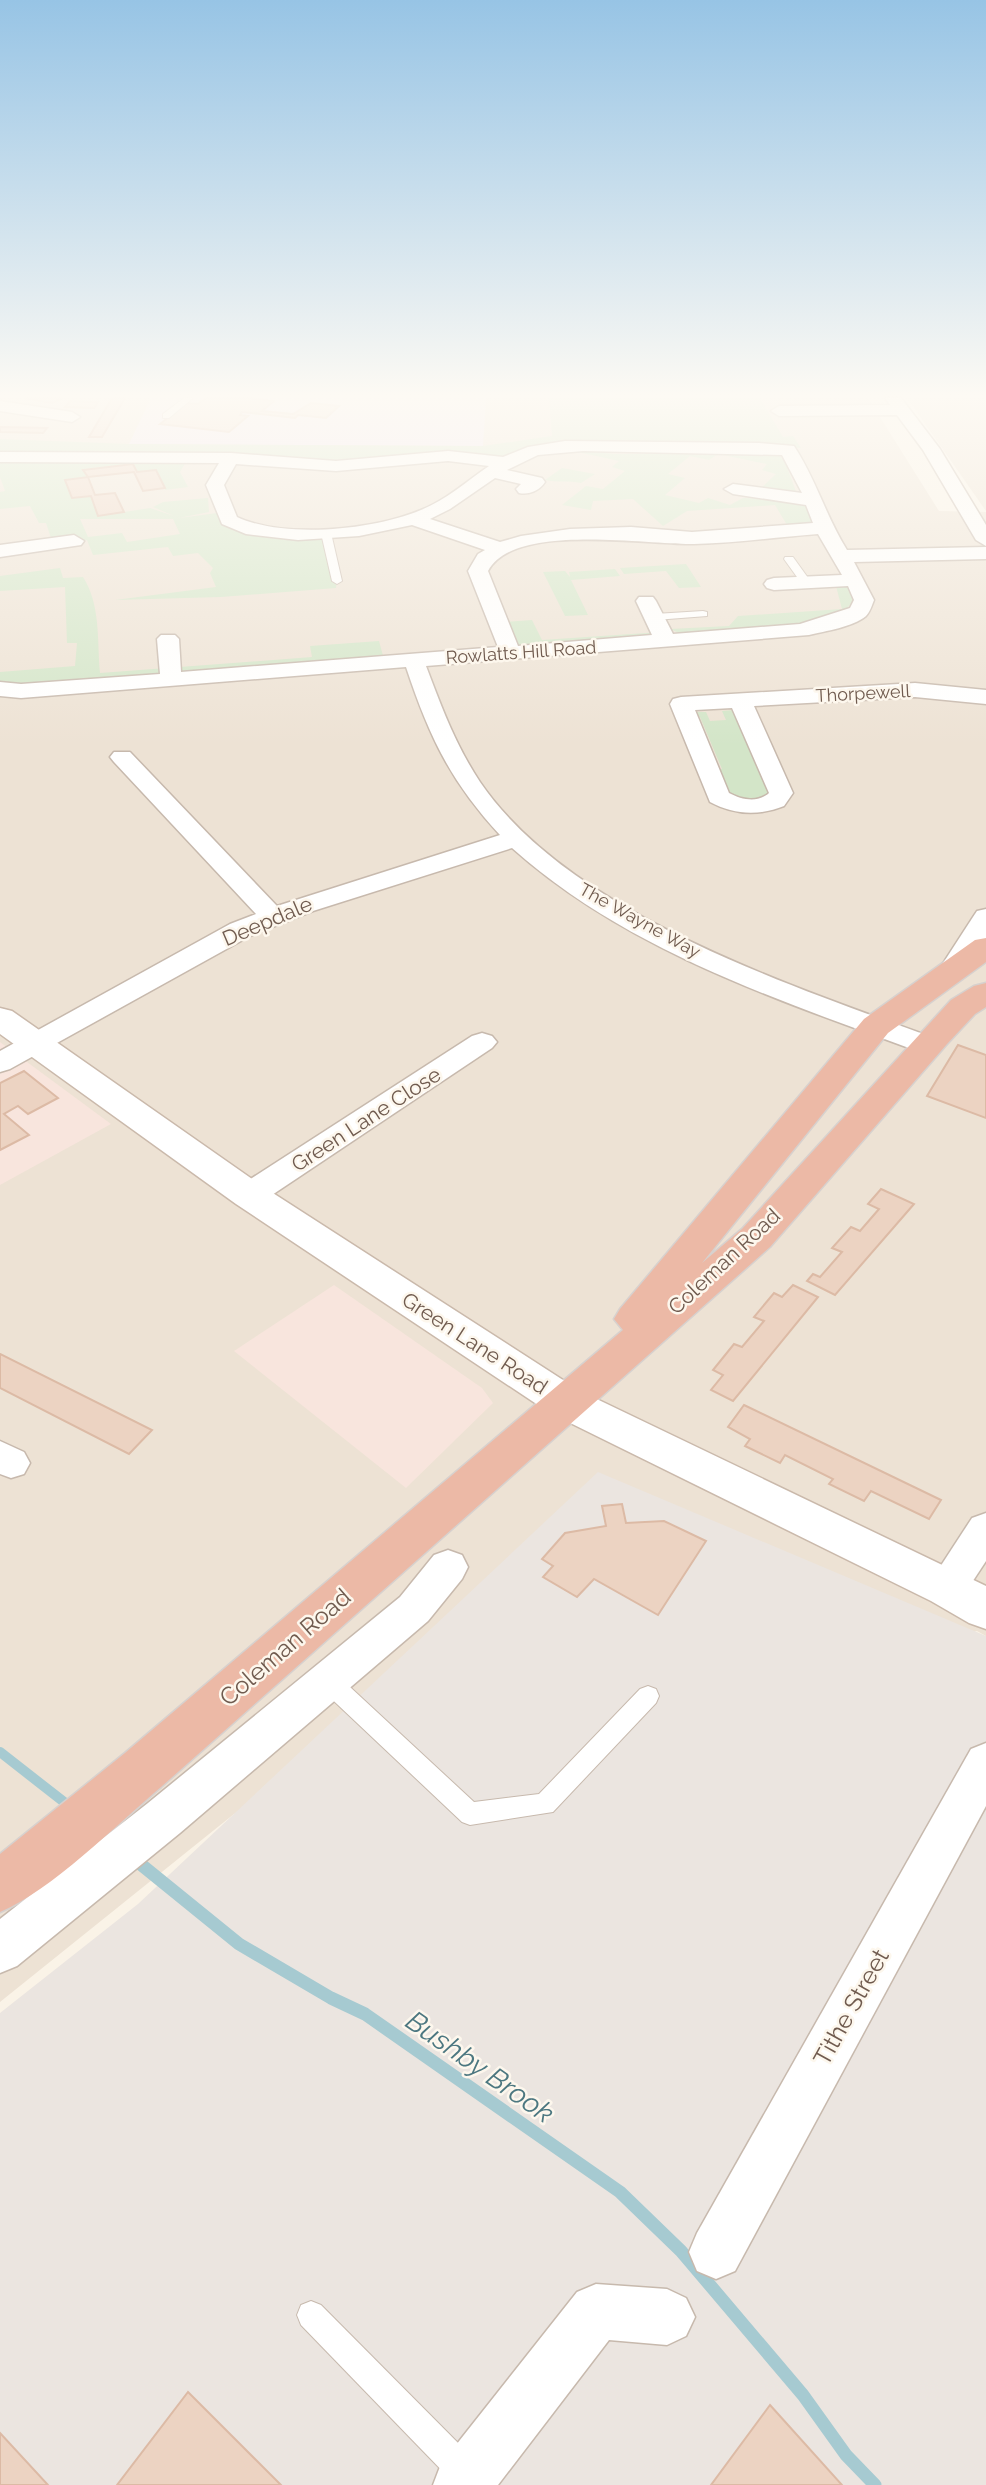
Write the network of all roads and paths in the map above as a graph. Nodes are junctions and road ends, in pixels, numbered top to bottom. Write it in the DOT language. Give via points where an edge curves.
graph roads {
  1 [pos="225,514"];
  2 [pos="428,514"];
  3 [pos="818,514"];
  4 [pos="970,514"];
  5 [pos="414,520"];
  6 [pos="824,528"];
  7 [pos="326,533"];
  8 [pos="986,540"];
  9 [pos="74,541"];
  10 [pos="498,548"];
  11 [pos="0,551"];
  12 [pos="986,553"];
  13 [pos="842,556"];
  14 [pos="789,559"];
  15 [pos="855,580"];
  16 [pos="337,581"];
  17 [pos="806,582"];
  18 [pos="774,584"];
  19 [pos="650,609"];
  20 [pos="703,614"];
  21 [pos="168,639"];
  22 [pos="666,642"];
  23 [pos="510,652"];
  24 [pos="414,661"];
  25 [pos="171,680"];
  26 [pos="0,689"];
  27 [pos="986,697"];
  28 [pos="740,700"];
  29 [pos="122,757"];
  30 [pos="517,838"];
  31 [pos="272,916"];
  32 [pos="986,917"];
  33 [pos="986,947"];
  34 [pos="952,971"];
  35 [pos="986,993"];
  36 [pos="0,1017"];
  37 [pos="876,1026"];
  38 [pos="482,1042"];
  39 [pos="35,1044"];
  40 [pos="927,1045"];
  41 [pos="0,1063"];
  42 [pos="249,1195"];
  43 [pos="565,1402"];
  44 [pos="986,1529"];
  45 [pos="448,1567"];
  46 [pos="947,1587"];
  47 [pos="986,1609"];
  48 [pos="328,1681"];
  49 [pos="648,1696"];
  50 [pos="986,1763"];
  51 [pos="59,1872"];
  52 [pos="0,1886"];
  53 [pos="0,1949"];
  54 [pos="716,2252"];
  55 [pos="311,2315"];
  56 [pos="667,2317"];
  57 [pos="469,2482"];
  1 -- 7 [label="street" via="233,523 253,531"];
  2 -- 5 [label="street"];
  3 -- 6 [label="street, Rowlatts Hill Road"];
  4 -- 8 [label="street"];
  5 -- 7 [label="street"];
  5 -- 10 [label="street"];
  6 -- 10 [label="street" via="674,538 596,535"];
  6 -- 13 [label="street, Rowlatts Hill Road"];
  7 -- 16 [label="lane"];
  9 -- 11 [label="street"];
  10 -- 23 [label="street" via="478,566"];
  12 -- 13 [label="street"];
  13 -- 15 [label="street, Rowlatts Hill Road"];
  14 -- 17 [label="lane"];
  15 -- 17 [label="street"];
  15 -- 22 [label="street, Rowlatts Hill Road" via="864,600 858,612 817,629"];
  17 -- 18 [label="street"];
  19 -- 20 [label="lane"];
  19 -- 22 [label="street"];
  21 -- 25 [label="street"];
  22 -- 23 [label="street, Rowlatts Hill Road"];
  23 -- 24 [label="street, Rowlatts Hill Road"];
  24 -- 25 [label="street, Rowlatts Hill Road"];
  24 -- 30 [label="street, The Wayne Way" via="440,731 461,770 480,799"];
  25 -- 26 [label="street, Rowlatts Hill Road"];
  27 -- 28 [label="street, Thorpewell" via="915,690"];
  28 -- 28 [label="street, Thorpewell" via="782,793 768,804 741,806 719,797 681,704"];
  29 -- 31 [label="street"];
  30 -- 31 [label="street, Deepdale"];
  30 -- 37 [label="street, The Wayne Way" via="566,878 658,933 748,976"];
  31 -- 39 [label="street, Deepdale" via="208,946"];
  32 -- 34 [label="street"];
  33 -- 34 [label="highway, Coleman Road"];
  34 -- 37 [label="highway, Coleman Road"];
  35 -- 40 [label="highway, Coleman Road" via="963,1007"];
  36 -- 39 [label="street, Green Lane Road"];
  37 -- 40 [label="street, The Wayne Way"];
  37 -- 43 [label="highway, Coleman Road"];
  38 -- 42 [label="street, Green Lane Close"];
  39 -- 41 [label="street, Deepdale"];
  39 -- 42 [label="street, Green Lane Road"];
  40 -- 43 [label="highway, Coleman Road" via="756,1238"];
  42 -- 43 [label="street, Green Lane Road"];
  43 -- 46 [label="street, Green Lane Road"];
  43 -- 51 [label="highway, Coleman Road" via="143,1770"];
  44 -- 46 [label="street"];
  45 -- 48 [label="street" via="414,1609"];
  46 -- 47 [label="street, Green Lane Road"];
  48 -- 49 [label="lane" via="470,1814 545,1804"];
  48 -- 51 [label="street" via="164,1818"];
  50 -- 54 [label="street, Tithe Street"];
  51 -- 52 [label="highway, Coleman Road"];
  51 -- 53 [label="street"];
  55 -- 57 [label="lane"];
  56 -- 57 [label="street" via="596,2311"];
}
